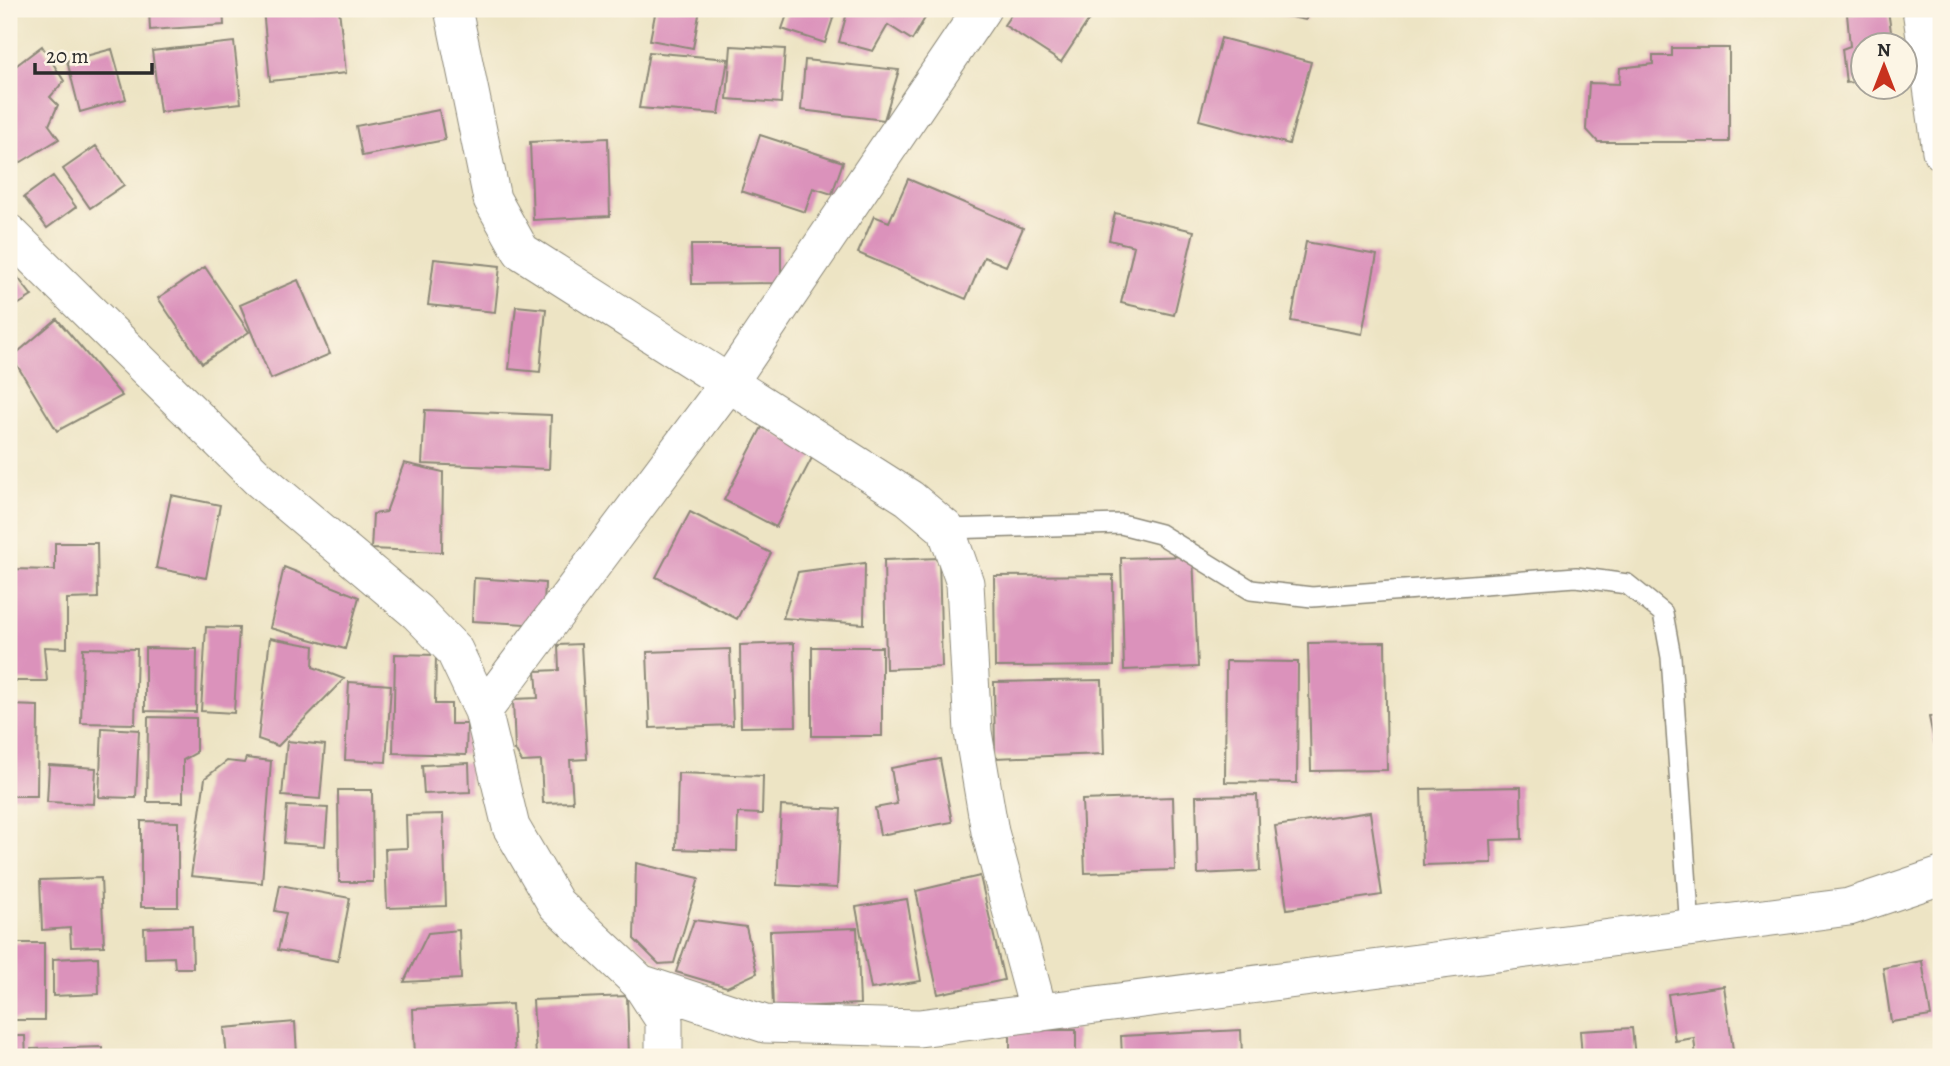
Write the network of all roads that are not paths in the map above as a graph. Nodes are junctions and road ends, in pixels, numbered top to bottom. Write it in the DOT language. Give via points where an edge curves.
graph roads {
  1 [pos="453,9"];
  2 [pos="982,9"];
  3 [pos="1921,9"];
  4 [pos="1941,151"];
  5 [pos="9,233"];
  6 [pos="728,384"];
  7 [pos="946,529"];
  8 [pos="483,712"];
  9 [pos="1941,876"];
  10 [pos="1690,929"];
  11 [pos="640,983"];
  12 [pos="1039,1013"];
  13 [pos="664,1057"];
  1 -- 6 [label="street" via="492,199 521,251"];
  2 -- 6 [label="street"];
  3 -- 4 [label="street"];
  5 -- 8 [label="street" via="258,478 417,611 454,650"];
  6 -- 7 [label="street" via="909,498"];
  6 -- 8 [label="street"];
  7 -- 10 [label="lane" via="1121,524 1160,534 1251,590 1312,597 1576,577 1627,584 1663,613 1671,657"];
  7 -- 12 [label="street" via="965,583 973,732 990,832"];
  8 -- 11 [label="street" via="510,827 556,904"];
  9 -- 10 [label="street" via="1849,908"];
  10 -- 12 [label="street"];
  11 -- 12 [label="street" via="765,1024 919,1028"];
  11 -- 13 [label="street" via="664,1020"];
}
